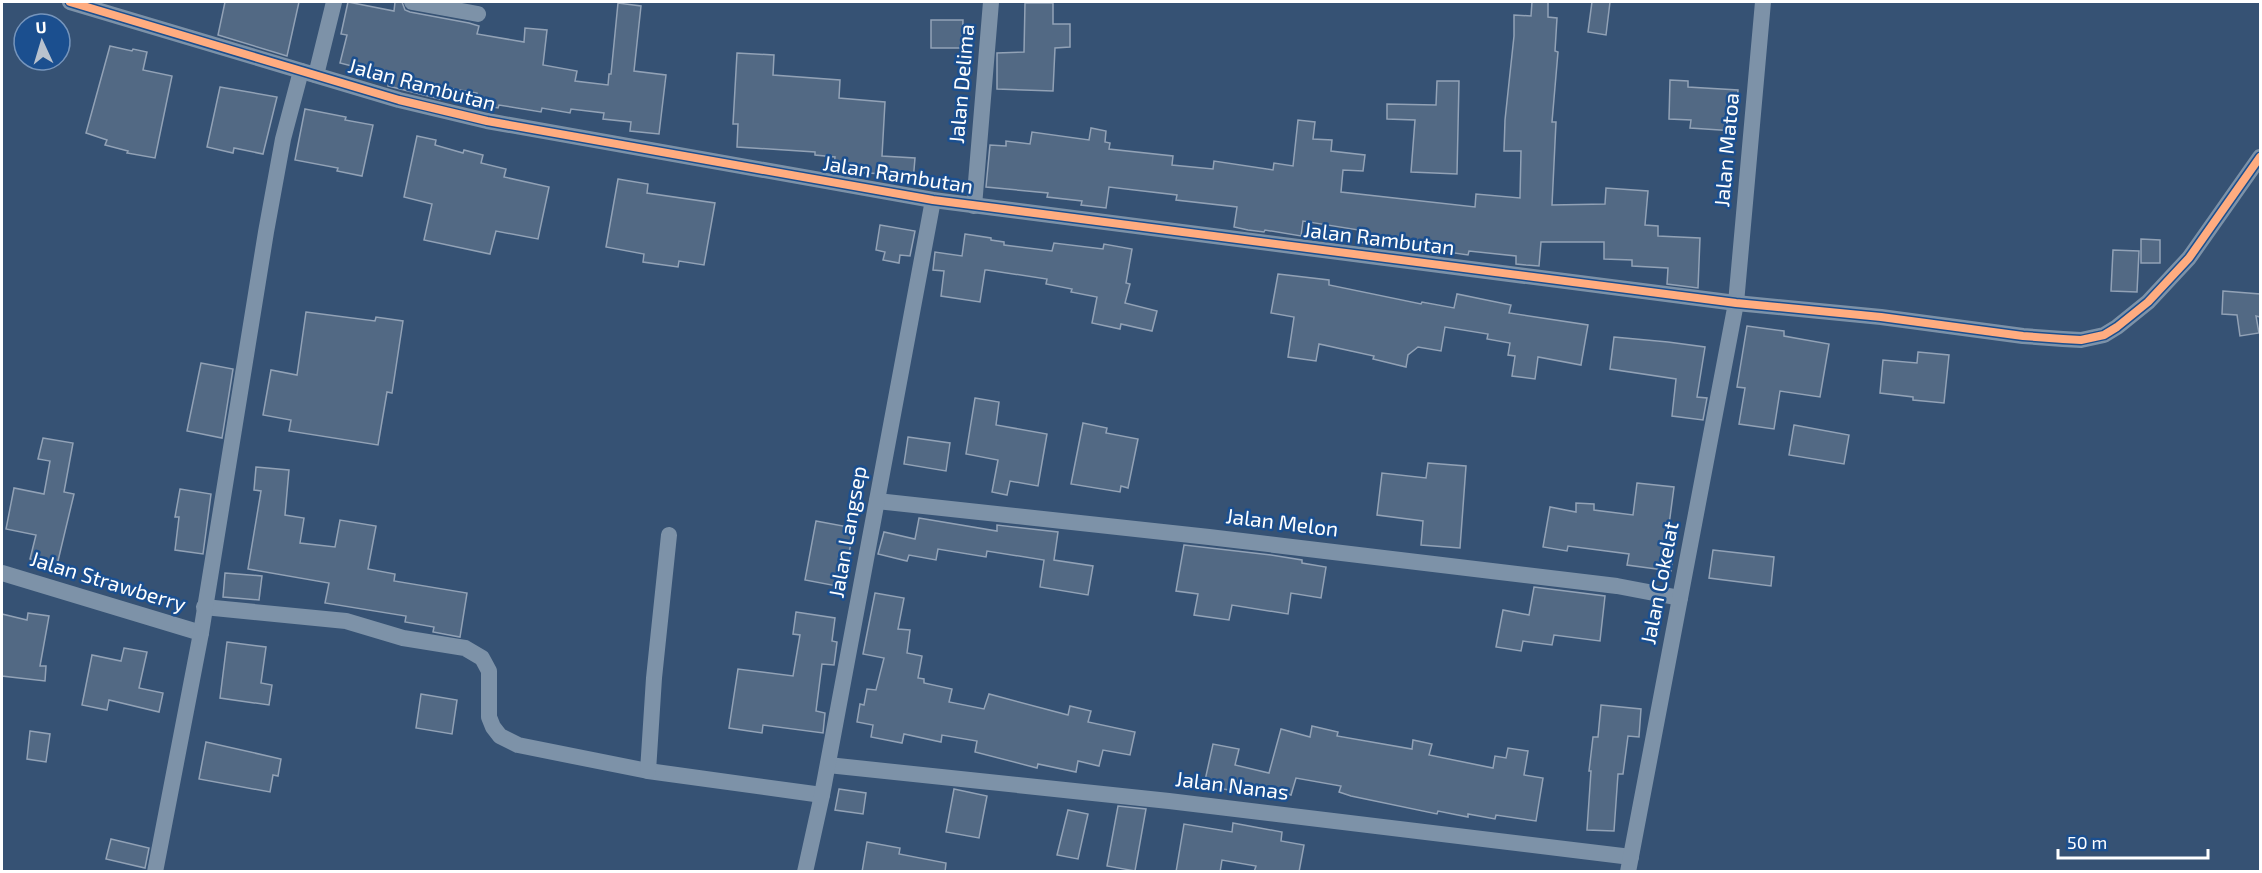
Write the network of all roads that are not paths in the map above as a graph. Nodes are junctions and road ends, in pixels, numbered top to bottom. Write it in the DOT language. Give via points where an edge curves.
graph roads {
  1 [pos="70,2"];
  2 [pos="334,2"];
  3 [pos="412,2"];
  4 [pos="991,2"];
  5 [pos="1763,2"];
  6 [pos="478,14"];
  7 [pos="309,73"];
  8 [pos="2260,157"];
  9 [pos="933,200"];
  10 [pos="974,206"];
  11 [pos="1736,303"];
  12 [pos="877,501"];
  13 [pos="669,535"];
  14 [pos="2,573"];
  15 [pos="1680,598"];
  16 [pos="204,607"];
  17 [pos="201,633"];
  18 [pos="828,765"];
  19 [pos="648,771"];
  20 [pos="822,795"];
  21 [pos="1630,864"];
  22 [pos="155,872"];
  23 [pos="805,872"];
  1 -- 7 [label="street, Jalan Rambutan"];
  2 -- 7 [label="street"];
  3 -- 6 [label="street"];
  4 -- 10 [label="street, Jalan Delima"];
  5 -- 11 [label="street, Jalan Matoa"];
  7 -- 9 [label="street, Jalan Rambutan" via="487,121"];
  7 -- 16 [label="street" via="283,139"];
  8 -- 11 [label="street, Jalan Rambutan" via="2189,258 2148,302 2117,327 2095,338 2023,336"];
  9 -- 10 [label="street, Jalan Rambutan"];
  9 -- 12 [label="street, Jalan Langsep"];
  10 -- 11 [label="street, Jalan Rambutan"];
  11 -- 15 [label="street, Jalan Cokelat"];
  12 -- 15 [label="street, Jalan Melon" via="1617,586"];
  12 -- 18 [label="street, Jalan Langsep"];
  13 -- 19 [label="street"];
  14 -- 17 [label="street, Jalan Strawberry"];
  15 -- 21 [label="street, Jalan Cokelat"];
  16 -- 17 [label="street"];
  16 -- 19 [label="street" via="346,621 403,638 465,648 486,664 490,677 489,717 500,736 518,745"];
  17 -- 22 [label="street"];
  18 -- 20 [label="street, Jalan Langsep"];
  18 -- 21 [label="street, Jalan Nanas" via="1169,801"];
  19 -- 20 [label="street"];
  20 -- 23 [label="street, Jalan Langsep"];
}
